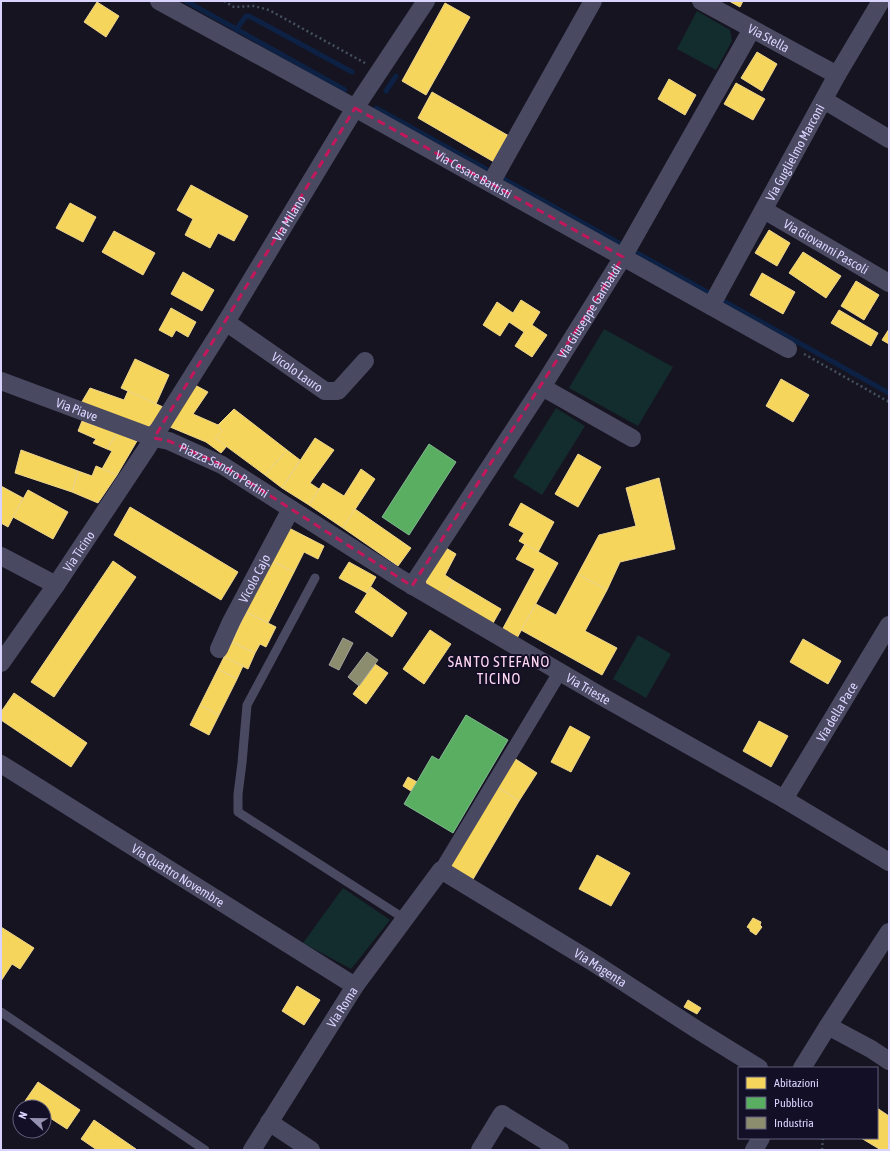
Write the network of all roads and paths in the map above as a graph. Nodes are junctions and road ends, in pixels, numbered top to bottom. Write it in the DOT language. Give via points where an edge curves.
graph roads {
  1 [pos="159,1"];
  2 [pos="224,1"];
  3 [pos="426,1"];
  4 [pos="593,1"];
  5 [pos="701,1"];
  6 [pos="881,1"];
  7 [pos="752,29"];
  8 [pos="379,71"];
  9 [pos="837,75"];
  10 [pos="824,100"];
  11 [pos="355,108"];
  12 [pos="889,139"];
  13 [pos="495,177"];
  14 [pos="764,210"];
  15 [pos="626,251"];
  16 [pos="889,283"];
  17 [pos="714,300"];
  18 [pos="226,322"];
  19 [pos="788,349"];
  20 [pos="365,361"];
  21 [pos="1,381"];
  22 [pos="542,387"];
  23 [pos="889,402"];
  24 [pos="154,438"];
  25 [pos="632,438"];
  26 [pos="291,509"];
  27 [pos="1,556"];
  28 [pos="315,578"];
  29 [pos="56,585"];
  30 [pos="412,586"];
  31 [pos="889,625"];
  32 [pos="219,649"];
  33 [pos="1,663"];
  34 [pos="560,672"];
  35 [pos="1,764"];
  36 [pos="784,799"];
  37 [pos="889,862"];
  38 [pos="441,870"];
  39 [pos="405,919"];
  40 [pos="889,932"];
  41 [pos="355,986"];
  42 [pos="1,1012"];
  43 [pos="828,1026"];
  44 [pos="889,1061"];
  45 [pos="757,1067"];
  46 [pos="803,1067"];
  47 [pos="269,1122"];
  48 [pos="760,1139"];
  49 [pos="823,1139"];
  50 [pos="205,1150"];
  51 [pos="252,1150"];
  52 [pos="311,1150"];
  53 [pos="480,1150"];
  54 [pos="560,1150"];
  55 [pos="754,1150"];
  56 [pos="822,1150"];
  1 -- 11 [label="street, Via Cesare Battisti"];
  2 -- 8 [label="path" via="234,7 254,6 269,10"];
  3 -- 8 [label="street, Via Milano"];
  4 -- 13 [label="street"];
  5 -- 7 [label="street, Via Stella"];
  6 -- 9 [label="street, Via Guglielmo Marconi"];
  7 -- 9 [label="street, Via Stella"];
  7 -- 15 [label="street, Via Giuseppe Garibaldi"];
  8 -- 11 [label="street, Via Milano"];
  9 -- 10 [label="street, Via Guglielmo Marconi"];
  10 -- 12 [label="street"];
  10 -- 14 [label="street, Via Guglielmo Marconi"];
  11 -- 13 [label="street, Via Cesare Battisti"];
  11 -- 18 [label="street, Via Milano"];
  13 -- 15 [label="street, Via Cesare Battisti"];
  14 -- 16 [label="street, Via Giovanni Pascoli"];
  14 -- 17 [label="street, Via Guglielmo Marconi"];
  15 -- 17 [label="street, Via Cesare Battisti"];
  15 -- 22 [label="street, Via Giuseppe Garibaldi"];
  17 -- 19 [label="street, Via Cesare Battisti"];
  18 -- 20 [label="street, Vicolo Lauro" via="325,391 338,391"];
  18 -- 24 [label="street, Via Milano"];
  19 -- 23 [label="path" via="796,350"];
  21 -- 24 [label="street, Via Piave"];
  22 -- 25 [label="street"];
  22 -- 30 [label="street, Via Giuseppe Garibaldi"];
  24 -- 26 [label="street, Piazza Sandro Pertini" via="169,441 222,465"];
  24 -- 29 [label="street, Via Ticino"];
  26 -- 30 [label="street, Via Trieste"];
  26 -- 32 [label="street, Vicolo Cajo"];
  27 -- 29 [label="street"];
  28 -- 39 [label="lane" via="248,705 238,812"];
  29 -- 33 [label="street, Via Ticino"];
  30 -- 34 [label="street, Via Trieste"];
  31 -- 36 [label="street, Via della Pace"];
  34 -- 36 [label="street, Via Trieste"];
  34 -- 38 [label="street"];
  35 -- 41 [label="street, Via Quattro Novembre"];
  36 -- 37 [label="street, Via Trieste"];
  38 -- 39 [label="street, Via Roma"];
  38 -- 45 [label="street, Via Magenta" via="591,961"];
  39 -- 41 [label="street, Via Roma"];
  40 -- 43 [label="street"];
  41 -- 47 [label="street, Via Roma"];
  42 -- 50 [label="lane"];
  43 -- 44 [label="street"];
  43 -- 46 [label="street"];
  47 -- 51 [label="street, Via Roma"];
  47 -- 52 [label="street"];
  48 -- 55 [label="street"];
  49 -- 56 [label="path"];
  53 -- 54 [label="street" via="502,1114"];
}
